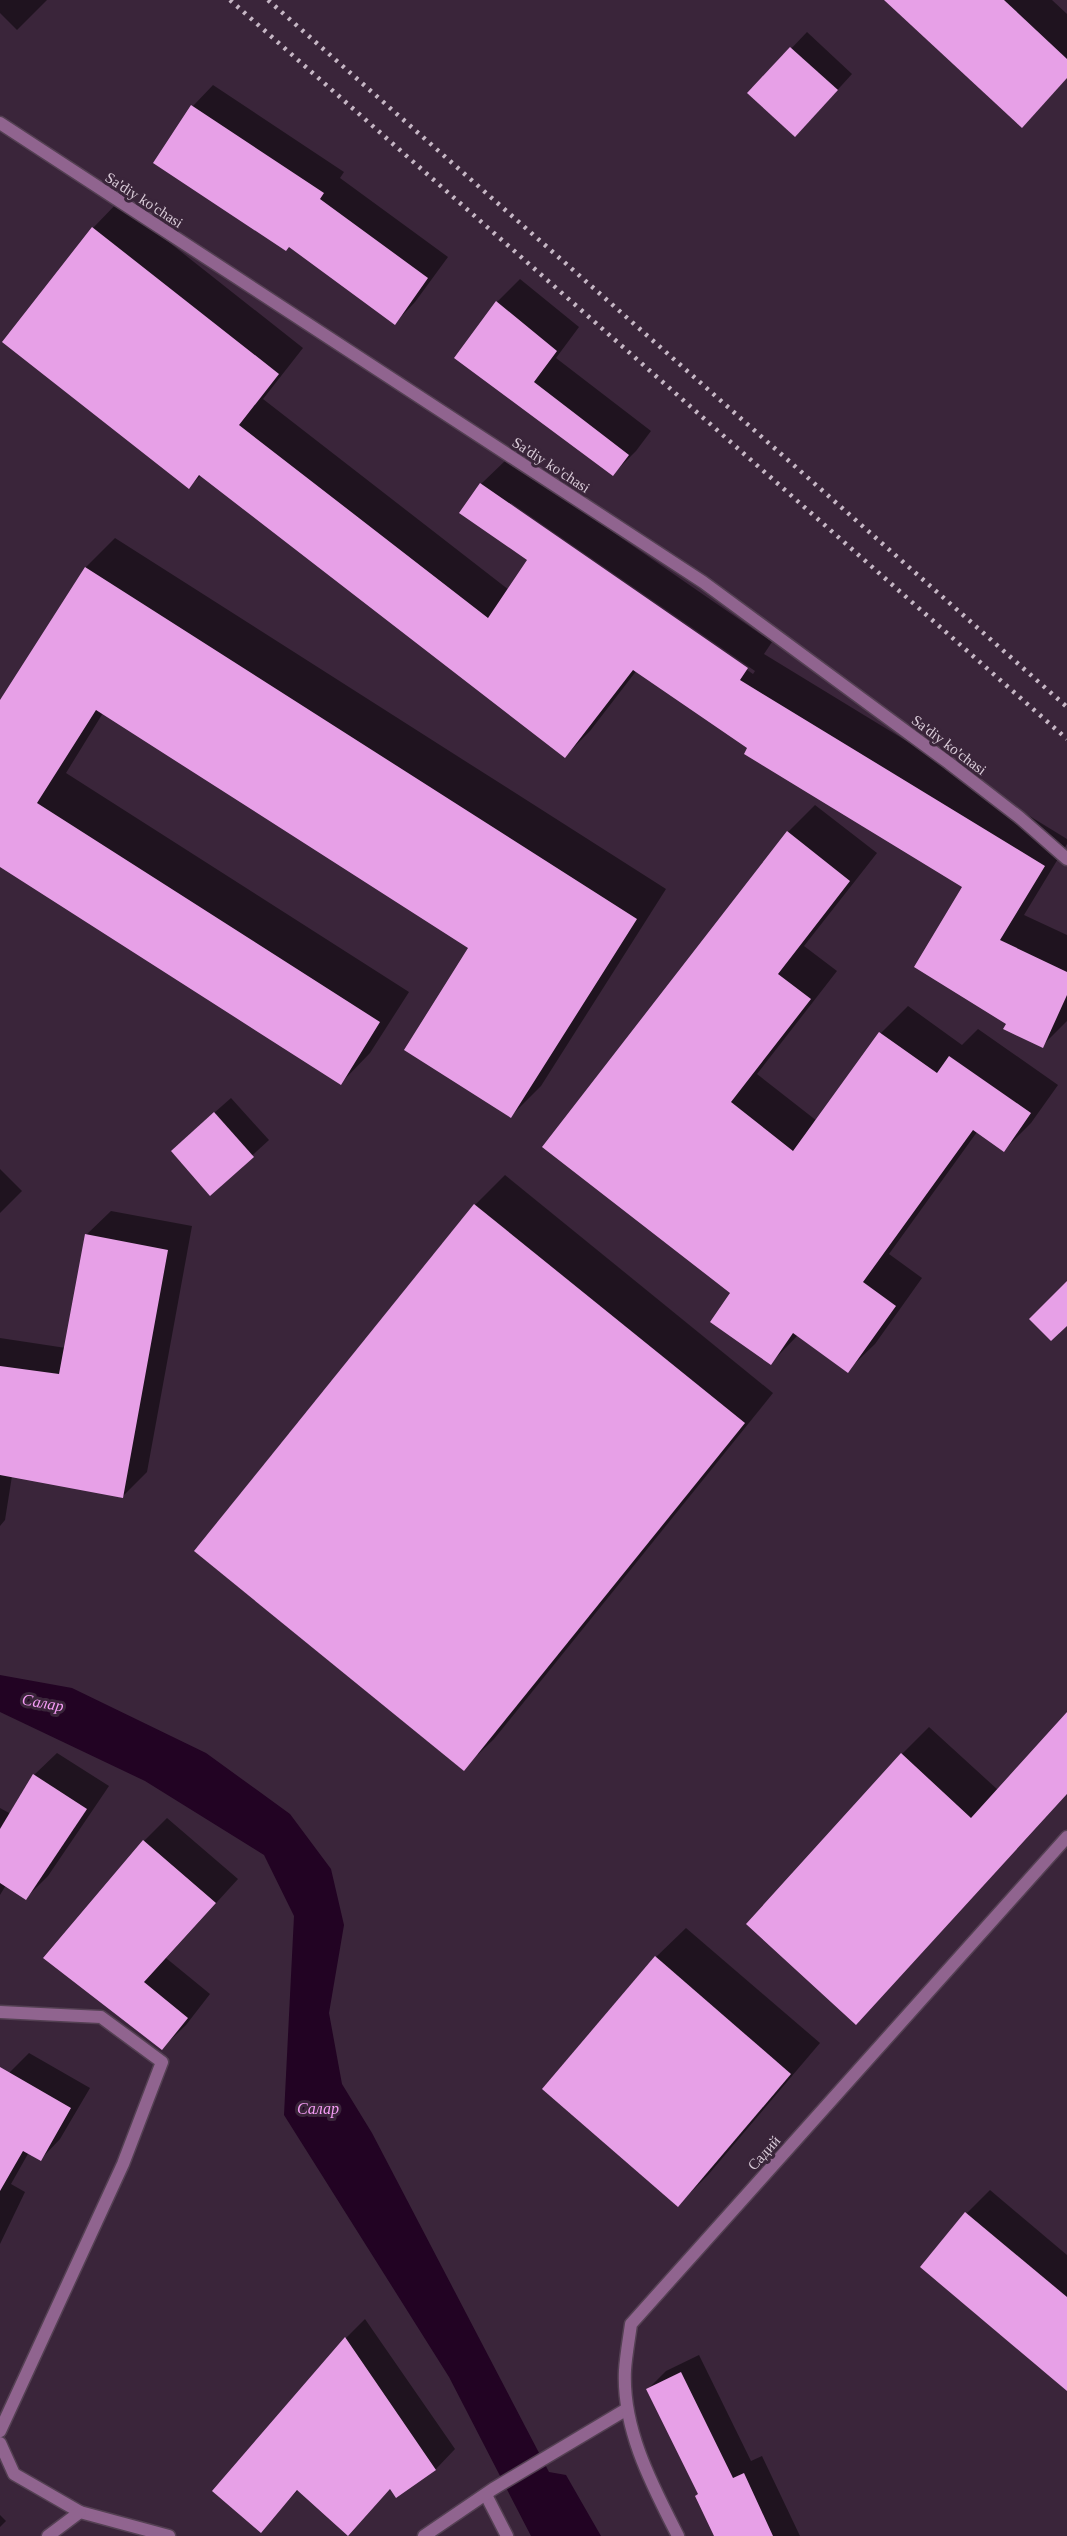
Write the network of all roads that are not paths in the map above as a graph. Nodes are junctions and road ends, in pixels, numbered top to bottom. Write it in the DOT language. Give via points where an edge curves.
graph roads {
  1 [pos="0,123"];
  2 [pos="1067,859"];
  3 [pos="1067,1837"];
  4 [pos="0,2012"];
  5 [pos="627,2409"];
  6 [pos="0,2432"];
  7 [pos="0,2443"];
  8 [pos="490,2492"];
  9 [pos="80,2512"];
  10 [pos="48,2536"];
  11 [pos="169,2536"];
  12 [pos="424,2536"];
  13 [pos="507,2536"];
  14 [pos="678,2536"];
  1 -- 2 [label="street, Sa'diy ko'chasi" via="703,582 993,796"];
  3 -- 5 [label="street, Садий" via="631,2324 625,2372"];
  4 -- 6 [label="street" via="100,2017 162,2062 123,2164"];
  5 -- 8 [label="street"];
  5 -- 14 [label="street, Садий" via="641,2457"];
  7 -- 9 [label="street" via="14,2474"];
  8 -- 12 [label="street"];
  8 -- 13 [label="street"];
  9 -- 10 [label="street"];
  9 -- 11 [label="street"];
}
